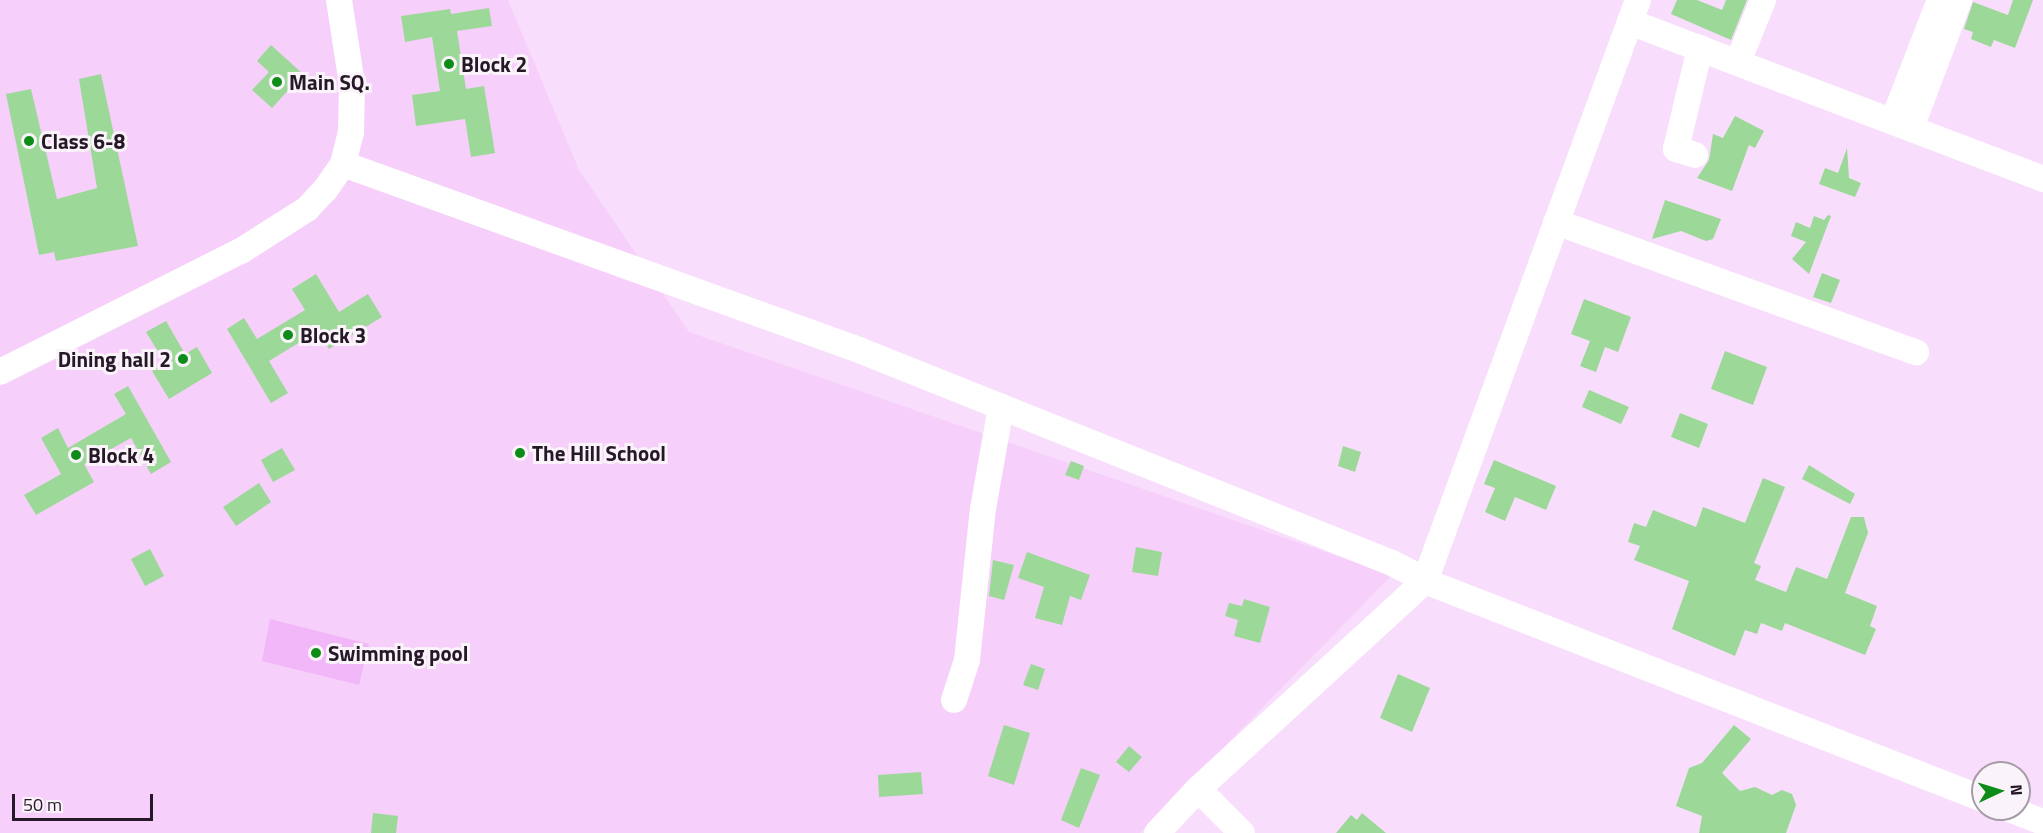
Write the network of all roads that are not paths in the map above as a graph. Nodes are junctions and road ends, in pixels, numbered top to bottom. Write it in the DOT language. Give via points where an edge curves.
graph roads {
  1 [pos="339,0"];
  2 [pos="1763,0"];
  3 [pos="1940,0"];
  4 [pos="1959,0"];
  5 [pos="1634,11"];
  6 [pos="1700,48"];
  7 [pos="1738,62"];
  8 [pos="1902,125"];
  9 [pos="1695,155"];
  10 [pos="343,164"];
  11 [pos="2043,179"];
  12 [pos="1556,222"];
  13 [pos="1916,352"];
  14 [pos="0,372"];
  15 [pos="1001,407"];
  16 [pos="1425,581"];
  17 [pos="954,700"];
  18 [pos="1198,789"];
  19 [pos="1971,794"];
  20 [pos="1157,833"];
  21 [pos="1242,833"];
  1 -- 10 [label="street" via="352,84 351,133"];
  2 -- 7 [label="street"];
  3 -- 8 [label="street"];
  4 -- 8 [label="street"];
  5 -- 6 [label="street"];
  5 -- 12 [label="street"];
  6 -- 7 [label="street"];
  6 -- 9 [label="street" via="1677,148"];
  7 -- 8 [label="street"];
  8 -- 11 [label="street"];
  10 -- 14 [label="street" via="307,209 241,251"];
  10 -- 15 [label="street" via="859,350"];
  12 -- 13 [label="street"];
  12 -- 16 [label="street"];
  15 -- 16 [label="street" via="1392,563"];
  15 -- 17 [label="street" via="983,509 967,660"];
  16 -- 18 [label="street"];
  16 -- 19 [label="street"];
  18 -- 20 [label="street"];
  18 -- 21 [label="street"];
}
